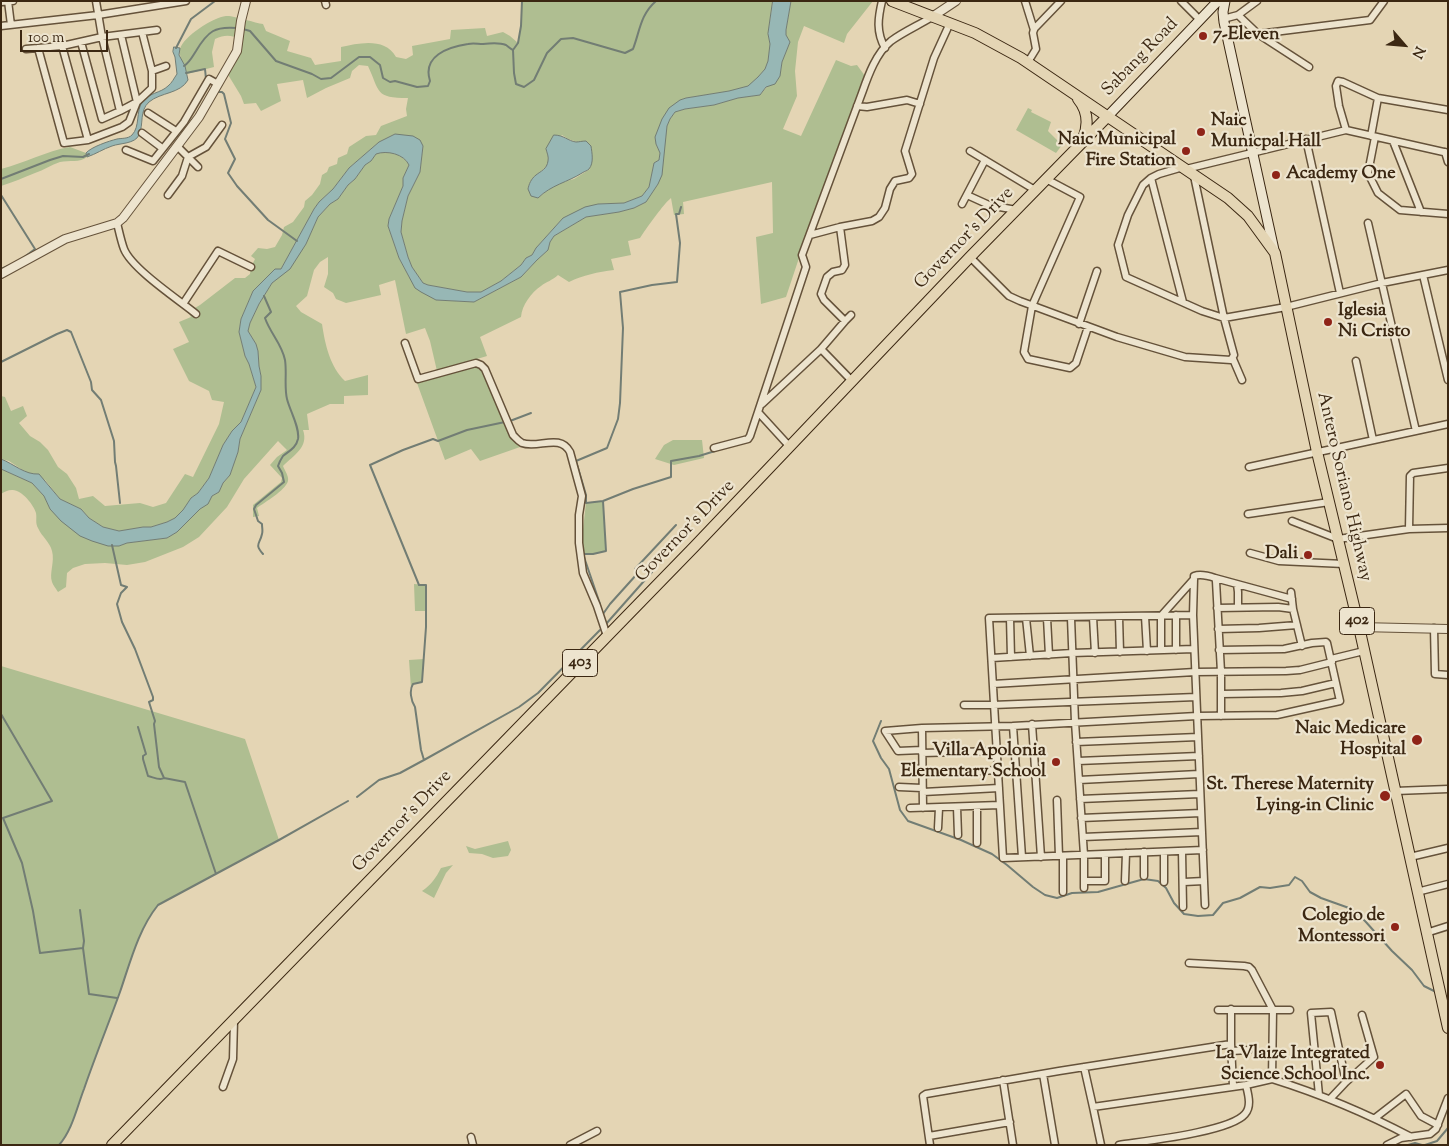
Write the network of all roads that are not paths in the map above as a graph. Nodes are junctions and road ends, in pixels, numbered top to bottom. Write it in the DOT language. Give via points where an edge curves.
graph roads {
  1 [pos="13,1"];
  2 [pos="96,1"];
  3 [pos="186,1"];
  4 [pos="246,1"];
  5 [pos="882,1"];
  6 [pos="892,1"];
  7 [pos="956,1"];
  8 [pos="1025,1"];
  9 [pos="1061,1"];
  10 [pos="1181,1"];
  11 [pos="1218,1"];
  12 [pos="1225,1"];
  13 [pos="1258,1"];
  14 [pos="1384,1"];
  15 [pos="1,2"];
  16 [pos="8,2"];
  17 [pos="161,3"];
  18 [pos="98,15"];
  19 [pos="1238,15"];
  20 [pos="932,17"];
  21 [pos="1223,19"];
  22 [pos="1200,20"];
  23 [pos="950,23"];
  24 [pos="11,25"];
  25 [pos="1,26"];
  26 [pos="157,30"];
  27 [pos="1034,30"];
  28 [pos="142,32"];
  29 [pos="1258,34"];
  30 [pos="121,35"];
  31 [pos="102,37"];
  32 [pos="81,42"];
  33 [pos="62,46"];
  34 [pos="38,48"];
  35 [pos="885,48"];
  36 [pos="26,49"];
  37 [pos="1028,62"];
  38 [pos="166,66"];
  39 [pos="1309,67"];
  40 [pos="152,71"];
  41 [pos="218,84"];
  42 [pos="1072,92"];
  43 [pos="1378,98"];
  44 [pos="137,102"];
  45 [pos="920,104"];
  46 [pos="858,106"];
  47 [pos="1448,110"];
  48 [pos="120,111"];
  49 [pos="148,114"];
  50 [pos="1108,116"];
  51 [pos="222,125"];
  52 [pos="1346,130"];
  53 [pos="176,132"];
  54 [pos="142,133"];
  55 [pos="1373,137"];
  56 [pos="1306,139"];
  57 [pos="88,140"];
  58 [pos="1393,141"];
  59 [pos="1081,143"];
  60 [pos="178,147"];
  61 [pos="162,148"];
  62 [pos="126,150"];
  63 [pos="970,151"];
  64 [pos="1252,152"];
  65 [pos="1446,152"];
  66 [pos="188,158"];
  67 [pos="984,160"];
  68 [pos="1448,162"];
  69 [pos="198,167"];
  70 [pos="1187,170"];
  71 [pos="1151,178"];
  72 [pos="1046,179"];
  73 [pos="1035,190"];
  74 [pos="168,195"];
  75 [pos="966,195"];
  76 [pos="962,204"];
  77 [pos="1016,210"];
  78 [pos="1421,212"];
  79 [pos="1448,214"];
  80 [pos="117,223"];
  81 [pos="1368,223"];
  82 [pos="840,227"];
  83 [pos="810,235"];
  84 [pos="1274,254"];
  85 [pos="970,257"];
  86 [pos="251,267"];
  87 [pos="1448,270"];
  88 [pos="1097,271"];
  89 [pos="1,274"];
  90 [pos="1423,274"];
  91 [pos="1382,283"];
  92 [pos="1340,293"];
  93 [pos="1183,302"];
  94 [pos="183,304"];
  95 [pos="1032,306"];
  96 [pos="1286,307"];
  97 [pos="196,314"];
  98 [pos="850,314"];
  99 [pos="1224,318"];
  100 [pos="845,321"];
  101 [pos="1079,324"];
  102 [pos="1088,327"];
  103 [pos="405,343"];
  104 [pos="821,348"];
  105 [pos="1233,359"];
  106 [pos="1356,361"];
  107 [pos="1242,380"];
  108 [pos="1448,380"];
  109 [pos="852,381"];
  110 [pos="759,409"];
  111 [pos="1448,424"];
  112 [pos="1416,431"];
  113 [pos="1373,440"];
  114 [pos="790,447"];
  115 [pos="714,448"];
  116 [pos="1317,452"];
  117 [pos="1248,466"];
  118 [pos="1448,468"];
  119 [pos="1329,502"];
  120 [pos="1248,514"];
  121 [pos="1292,520"];
  122 [pos="1448,528"];
  123 [pos="1409,529"];
  124 [pos="1338,539"];
  125 [pos="1250,553"];
  126 [pos="1344,564"];
  127 [pos="1215,578"];
  128 [pos="1194,579"];
  129 [pos="1237,584"];
  130 [pos="1217,608"];
  131 [pos="1238,608"];
  132 [pos="1294,609"];
  133 [pos="1176,615"];
  134 [pos="1192,615"];
  135 [pos="1146,616"];
  136 [pos="1161,616"];
  137 [pos="1093,617"];
  138 [pos="1119,617"];
  139 [pos="1010,618"];
  140 [pos="1026,618"];
  141 [pos="1047,618"];
  142 [pos="1070,618"];
  143 [pos="1297,626"];
  144 [pos="1359,627"];
  145 [pos="1434,628"];
  146 [pos="1218,629"];
  147 [pos="1448,629"];
  148 [pos="607,636"];
  149 [pos="1302,646"];
  150 [pos="1194,649"];
  151 [pos="1161,650"];
  152 [pos="1176,650"];
  153 [pos="1220,650"];
  154 [pos="1147,651"];
  155 [pos="1364,651"];
  156 [pos="1120,652"];
  157 [pos="1072,653"];
  158 [pos="1095,653"];
  159 [pos="1049,655"];
  160 [pos="1030,656"];
  161 [pos="1011,657"];
  162 [pos="992,658"];
  163 [pos="1331,661"];
  164 [pos="1195,672"];
  165 [pos="1220,672"];
  166 [pos="1448,675"];
  167 [pos="1073,680"];
  168 [pos="1336,682"];
  169 [pos="993,684"];
  170 [pos="1221,694"];
  171 [pos="1196,697"];
  172 [pos="1074,701"];
  173 [pos="964,705"];
  174 [pos="994,705"];
  175 [pos="1197,716"];
  176 [pos="1221,716"];
  177 [pos="1075,722"];
  178 [pos="1032,724"];
  179 [pos="995,726"];
  180 [pos="1013,726"];
  181 [pos="922,728"];
  182 [pos="1198,736"];
  183 [pos="1076,742"];
  184 [pos="922,751"];
  185 [pos="997,751"];
  186 [pos="1199,756"];
  187 [pos="1078,761"];
  188 [pos="910,768"];
  189 [pos="998,770"];
  190 [pos="922,771"];
  191 [pos="1200,774"];
  192 [pos="1079,780"];
  193 [pos="899,787"];
  194 [pos="999,788"];
  195 [pos="1448,788"];
  196 [pos="922,790"];
  197 [pos="1395,791"];
  198 [pos="1200,794"];
  199 [pos="1080,799"];
  200 [pos="1057,800"];
  201 [pos="1000,805"];
  202 [pos="977,806"];
  203 [pos="957,807"];
  204 [pos="910,808"];
  205 [pos="923,808"];
  206 [pos="939,808"];
  207 [pos="1201,813"];
  208 [pos="1081,818"];
  209 [pos="938,828"];
  210 [pos="1202,832"];
  211 [pos="958,835"];
  212 [pos="1083,837"];
  213 [pos="976,843"];
  214 [pos="1448,848"];
  215 [pos="1203,850"];
  216 [pos="1182,851"];
  217 [pos="1144,852"];
  218 [pos="1164,852"];
  219 [pos="1126,853"];
  220 [pos="1106,854"];
  221 [pos="1084,855"];
  222 [pos="1061,856"];
  223 [pos="1022,857"];
  224 [pos="1041,857"];
  225 [pos="1410,857"];
  226 [pos="1144,876"];
  227 [pos="1125,881"];
  228 [pos="1204,881"];
  229 [pos="1164,882"];
  230 [pos="1184,882"];
  231 [pos="1448,884"];
  232 [pos="1063,892"];
  233 [pos="1417,892"];
  234 [pos="1206,905"];
  235 [pos="1183,907"];
  236 [pos="1448,926"];
  237 [pos="1426,932"];
  238 [pos="1188,963"];
  239 [pos="1231,1009"];
  240 [pos="1218,1010"];
  241 [pos="1273,1010"];
  242 [pos="1290,1010"];
  243 [pos="1362,1016"];
  244 [pos="234,1020"];
  245 [pos="1448,1028"];
  246 [pos="1231,1047"];
  247 [pos="1249,1050"];
  248 [pos="1084,1067"];
  249 [pos="1043,1074"];
  250 [pos="1272,1079"];
  251 [pos="1002,1080"];
  252 [pos="1346,1082"];
  253 [pos="1246,1084"];
  254 [pos="1233,1086"];
  255 [pos="223,1088"];
  256 [pos="1319,1095"];
  257 [pos="1448,1098"];
  258 [pos="1330,1099"];
  259 [pos="1093,1107"];
  260 [pos="1375,1118"];
  261 [pos="1010,1122"];
  262 [pos="1438,1125"];
  263 [pos="597,1131"];
  264 [pos="929,1136"];
  265 [pos="471,1137"];
  266 [pos="1411,1137"];
  267 [pos="112,1145"];
  268 [pos="473,1145"];
  269 [pos="570,1145"];
  270 [pos="930,1145"];
  271 [pos="1014,1145"];
  272 [pos="1055,1145"];
  273 [pos="1101,1145"];
  274 [pos="1119,1145"];
  275 [pos="1387,1145"];
  1 -- 16 [label="street"];
  2 -- 18 [label="street"];
  3 -- 17 [label="street"];
  4 -- 41 [label="street" via="237,51"];
  5 -- 35 [label="street" via="878,30"];
  6 -- 20 [label="main road"];
  7 -- 20 [label="street"];
  8 -- 27 [label="street"];
  9 -- 27 [label="street"];
  10 -- 22 [label="street"];
  11 -- 22 [label="main road, Sabang Road / 403"];
  12 -- 21 [label="main road, 402"];
  13 -- 19 [label="street"];
  14 -- 29 [label="street" via="1370,20"];
  15 -- 16 [label="street"];
  16 -- 24 [label="street"];
  17 -- 18 [label="street"];
  18 -- 24 [label="street"];
  18 -- 31 [label="street"];
  19 -- 21 [label="street"];
  19 -- 29 [label="street"];
  20 -- 23 [label="main road"];
  20 -- 35 [label="street"];
  21 -- 64 [label="main road, 402"];
  22 -- 50 [label="main road, Sabang Road / 403"];
  23 -- 37 [label="main road" via="990,40"];
  23 -- 45 [label="street" via="934,58"];
  24 -- 25 [label="street"];
  26 -- 28 [label="street"];
  27 -- 37 [label="street" via="1036,49"];
  28 -- 30 [label="street"];
  28 -- 40 [label="street"];
  29 -- 39 [label="street"];
  30 -- 31 [label="street"];
  30 -- 44 [label="street"];
  31 -- 32 [label="street"];
  31 -- 48 [label="street"];
  32 -- 33 [label="street"];
  32 -- 48 [label="street" via="102,119"];
  33 -- 34 [label="street"];
  33 -- 57 [label="street"];
  34 -- 36 [label="street"];
  34 -- 57 [label="street" via="64,143"];
  35 -- 46 [label="street" via="868,75"];
  37 -- 42 [label="main road"];
  38 -- 40 [label="street"];
  40 -- 44 [label="street" via="152,88"];
  41 -- 53 [label="street" via="209,79"];
  41 -- 60 [label="street"];
  42 -- 50 [label="main road"];
  42 -- 59 [label="main road" via="1086,114 1087,126"];
  43 -- 47 [label="street"];
  43 -- 52 [label="street" via="1338,81 1339,106"];
  43 -- 55 [label="street"];
  44 -- 48 [label="street"];
  44 -- 57 [label="street" via="129,122"];
  45 -- 46 [label="street" via="907,100"];
  45 -- 82 [label="street" via="905,151 912,174 909,178 895,181 879,217"];
  46 -- 83 [label="street"];
  49 -- 53 [label="street"];
  50 -- 59 [label="main road, Governor's Drive / 403"];
  50 -- 70 [label="main road, Antero Soriano Highway"];
  51 -- 66 [label="street" via="206,147"];
  52 -- 55 [label="street"];
  52 -- 56 [label="street"];
  53 -- 61 [label="street"];
  54 -- 61 [label="street"];
  55 -- 58 [label="street"];
  55 -- 78 [label="street" via="1368,173 1378,193 1400,210"];
  56 -- 64 [label="street"];
  56 -- 92 [label="street"];
  58 -- 65 [label="street"];
  58 -- 78 [label="street"];
  59 -- 72 [label="main road, Governor's Drive / 403"];
  60 -- 66 [label="street"];
  60 -- 80 [label="street"];
  61 -- 62 [label="street" via="153,161"];
  63 -- 67 [label="street"];
  64 -- 70 [label="street"];
  64 -- 84 [label="main road, 402"];
  65 -- 68 [label="street"];
  66 -- 69 [label="street"];
  66 -- 74 [label="street" via="182,176"];
  67 -- 73 [label="street"];
  67 -- 75 [label="street"];
  70 -- 71 [label="street"];
  70 -- 84 [label="main road, Antero Soriano Highway" via="1243,211"];
  70 -- 99 [label="street"];
  71 -- 93 [label="street"];
  71 -- 93 [label="street" via="1143,185 1118,246 1126,277"];
  72 -- 73 [label="main road, Governor's Drive / 403"];
  72 -- 95 [label="street" via="1080,197"];
  73 -- 77 [label="main road, Governor's Drive / 403"];
  75 -- 76 [label="street"];
  75 -- 77 [label="street" via="989,206"];
  77 -- 85 [label="main road, Governor's Drive / 403"];
  78 -- 79 [label="street"];
  80 -- 89 [label="street" via="65,239"];
  80 -- 94 [label="street" via="124,250 130,259"];
  81 -- 91 [label="street"];
  82 -- 83 [label="street"];
  82 -- 100 [label="street" via="844,268 827,277 821,294"];
  83 -- 110 [label="street" via="802,255 806,267"];
  84 -- 96 [label="main road, Antero Soriano Highway / 402"];
  85 -- 95 [label="street" via="1009,296"];
  85 -- 109 [label="main road, Governor's Drive / 403"];
  86 -- 94 [label="street" via="218,251"];
  87 -- 90 [label="street"];
  88 -- 101 [label="street"];
  90 -- 91 [label="street"];
  90 -- 108 [label="street"];
  91 -- 92 [label="street"];
  91 -- 112 [label="street"];
  92 -- 96 [label="street"];
  93 -- 99 [label="street"];
  94 -- 97 [label="street"];
  95 -- 101 [label="street"];
  95 -- 102 [label="street" via="1024,352 1028,359 1070,368 1076,363"];
  96 -- 99 [label="street"];
  96 -- 116 [label="main road, Antero Soriano Highway / 402"];
  98 -- 100 [label="street"];
  99 -- 105 [label="street"];
  100 -- 104 [label="street"];
  101 -- 102 [label="street"];
  102 -- 105 [label="street" via="1185,357"];
  103 -- 148 [label="street" via="418,379 476,363 482,365 513,435 520,442 530,445 556,442 567,447 582,496 579,542 583,574"];
  104 -- 109 [label="street"];
  104 -- 110 [label="street"];
  105 -- 107 [label="street"];
  106 -- 113 [label="street"];
  109 -- 114 [label="main road, Governor's Drive / 403"];
  110 -- 114 [label="street"];
  110 -- 115 [label="street" via="748,439"];
  111 -- 112 [label="street"];
  112 -- 113 [label="street"];
  113 -- 116 [label="street"];
  114 -- 148 [label="main road, Governor's Drive / 403"];
  116 -- 117 [label="street"];
  116 -- 119 [label="main road, Antero Soriano Highway / 402"];
  118 -- 123 [label="street" via="1412,473 1410,476"];
  119 -- 120 [label="street"];
  119 -- 124 [label="main road, Antero Soriano Highway / 402"];
  121 -- 124 [label="street"];
  122 -- 123 [label="street"];
  123 -- 124 [label="street"];
  124 -- 126 [label="main road, Antero Soriano Highway / 402"];
  125 -- 126 [label="street" via="1279,561"];
  126 -- 144 [label="main road, Antero Soriano Highway / 402"];
  127 -- 128 [label="street" via="1198,575"];
  127 -- 129 [label="street"];
  127 -- 130 [label="street"];
  128 -- 134 [label="street"];
  128 -- 136 [label="street"];
  129 -- 131 [label="street"];
  129 -- 132 [label="street" via="1292,595"];
  130 -- 131 [label="street"];
  130 -- 146 [label="street"];
  131 -- 132 [label="street"];
  132 -- 143 [label="street"];
  133 -- 134 [label="street"];
  133 -- 136 [label="street"];
  133 -- 152 [label="street"];
  134 -- 150 [label="street"];
  135 -- 136 [label="street"];
  135 -- 138 [label="street"];
  135 -- 154 [label="street"];
  136 -- 151 [label="street"];
  137 -- 138 [label="street"];
  137 -- 142 [label="street"];
  137 -- 158 [label="street"];
  138 -- 156 [label="street"];
  139 -- 140 [label="street"];
  139 -- 161 [label="street"];
  139 -- 162 [label="street" via="989,618"];
  140 -- 141 [label="street"];
  140 -- 160 [label="street"];
  141 -- 142 [label="street"];
  141 -- 159 [label="street"];
  142 -- 157 [label="street"];
  143 -- 146 [label="street"];
  143 -- 149 [label="street"];
  144 -- 145 [label="street"];
  144 -- 155 [label="main road, Antero Soriano Highway / 402"];
  145 -- 147 [label="street"];
  145 -- 166 [label="street" via="1435,674"];
  146 -- 153 [label="street"];
  148 -- 244 [label="main road, Governor's Drive / 403"];
  149 -- 153 [label="street" via="1284,650"];
  149 -- 163 [label="street" via="1326,642"];
  150 -- 152 [label="street"];
  150 -- 164 [label="street"];
  151 -- 152 [label="street"];
  151 -- 154 [label="street"];
  153 -- 165 [label="street"];
  154 -- 156 [label="street"];
  155 -- 163 [label="street"];
  155 -- 197 [label="main road, Antero Soriano Highway / 402"];
  156 -- 158 [label="street"];
  157 -- 158 [label="street"];
  157 -- 159 [label="street"];
  157 -- 167 [label="street"];
  159 -- 160 [label="street"];
  160 -- 161 [label="street"];
  161 -- 162 [label="street"];
  162 -- 169 [label="street"];
  163 -- 165 [label="street" via="1300,670"];
  163 -- 168 [label="street"];
  164 -- 165 [label="street"];
  164 -- 167 [label="street"];
  164 -- 171 [label="street"];
  165 -- 170 [label="street"];
  167 -- 169 [label="street"];
  167 -- 172 [label="street"];
  168 -- 170 [label="street" via="1302,691"];
  168 -- 176 [label="street" via="1340,701 1277,715"];
  169 -- 174 [label="street"];
  170 -- 176 [label="street"];
  171 -- 172 [label="street"];
  171 -- 175 [label="street"];
  172 -- 174 [label="street"];
  172 -- 177 [label="street"];
  173 -- 174 [label="street"];
  174 -- 179 [label="street"];
  175 -- 176 [label="street"];
  175 -- 177 [label="street"];
  175 -- 182 [label="street"];
  177 -- 178 [label="street"];
  177 -- 183 [label="street"];
  178 -- 180 [label="street"];
  178 -- 224 [label="street"];
  179 -- 180 [label="street"];
  179 -- 181 [label="street"];
  179 -- 185 [label="street"];
  180 -- 223 [label="street"];
  181 -- 184 [label="street"];
  181 -- 184 [label="street" via="885,731 898,751"];
  182 -- 183 [label="street"];
  182 -- 186 [label="street"];
  183 -- 187 [label="street"];
  184 -- 185 [label="street"];
  184 -- 190 [label="street"];
  185 -- 189 [label="street"];
  186 -- 187 [label="street"];
  186 -- 191 [label="street"];
  187 -- 192 [label="street"];
  188 -- 190 [label="street"];
  189 -- 190 [label="street"];
  189 -- 194 [label="street"];
  190 -- 196 [label="street"];
  191 -- 192 [label="street"];
  191 -- 198 [label="street"];
  192 -- 199 [label="street"];
  193 -- 196 [label="street"];
  194 -- 196 [label="street"];
  194 -- 201 [label="street"];
  195 -- 197 [label="street"];
  196 -- 205 [label="street"];
  197 -- 225 [label="main road, Antero Soriano Highway / 402"];
  198 -- 199 [label="street"];
  198 -- 207 [label="street"];
  199 -- 208 [label="street"];
  200 -- 222 [label="street"];
  201 -- 202 [label="street"];
  201 -- 223 [label="street" via="1003,858"];
  202 -- 203 [label="street"];
  202 -- 213 [label="street"];
  203 -- 206 [label="street"];
  203 -- 211 [label="street"];
  204 -- 205 [label="street"];
  205 -- 206 [label="street"];
  206 -- 209 [label="street"];
  207 -- 208 [label="street"];
  207 -- 210 [label="street"];
  208 -- 212 [label="street"];
  210 -- 212 [label="street"];
  210 -- 215 [label="street"];
  212 -- 221 [label="street"];
  214 -- 225 [label="street"];
  215 -- 216 [label="street"];
  215 -- 228 [label="street"];
  216 -- 218 [label="street"];
  216 -- 230 [label="street"];
  217 -- 218 [label="street"];
  217 -- 219 [label="street"];
  217 -- 226 [label="street"];
  218 -- 229 [label="street"];
  219 -- 220 [label="street"];
  219 -- 227 [label="street"];
  220 -- 221 [label="street"];
  220 -- 221 [label="street" via="1106,881 1084,884"];
  221 -- 222 [label="street"];
  222 -- 224 [label="street"];
  222 -- 232 [label="street"];
  223 -- 224 [label="street"];
  225 -- 233 [label="main road, Antero Soriano Highway / 402"];
  228 -- 230 [label="street"];
  228 -- 234 [label="street"];
  230 -- 235 [label="street"];
  231 -- 233 [label="street"];
  233 -- 237 [label="main road, Antero Soriano Highway / 402"];
  236 -- 237 [label="street"];
  237 -- 245 [label="main road, Antero Soriano Highway / 402"];
  238 -- 241 [label="street" via="1249,967"];
  239 -- 240 [label="street"];
  239 -- 241 [label="street"];
  239 -- 246 [label="street"];
  241 -- 242 [label="street"];
  241 -- 250 [label="street"];
  243 -- 252 [label="street" via="1374,1057"];
  244 -- 255 [label="street" via="233,1059"];
  244 -- 267 [label="main road, Governor's Drive / 403"];
  246 -- 247 [label="street"];
  246 -- 248 [label="street"];
  246 -- 254 [label="street"];
  248 -- 249 [label="street"];
  248 -- 259 [label="street"];
  249 -- 251 [label="street"];
  249 -- 272 [label="street"];
  250 -- 253 [label="street"];
  250 -- 256 [label="street"];
  251 -- 261 [label="street"];
  251 -- 264 [label="street" via="923,1096"];
  252 -- 256 [label="street" via="1332,1012 1312,1013"];
  252 -- 258 [label="street"];
  253 -- 254 [label="street"];
  253 -- 274 [label="street" via="1248,1110 1237,1121 1196,1133"];
  254 -- 259 [label="street"];
  256 -- 258 [label="street"];
  257 -- 262 [label="street"];
  258 -- 260 [label="street"];
  259 -- 273 [label="street"];
  260 -- 262 [label="street" via="1406,1094 1421,1116"];
  260 -- 266 [label="street"];
  261 -- 264 [label="street"];
  261 -- 271 [label="street"];
  262 -- 266 [label="street" via="1430,1134"];
  263 -- 269 [label="street"];
  264 -- 270 [label="street"];
  265 -- 268 [label="street"];
  266 -- 275 [label="street"];
}
